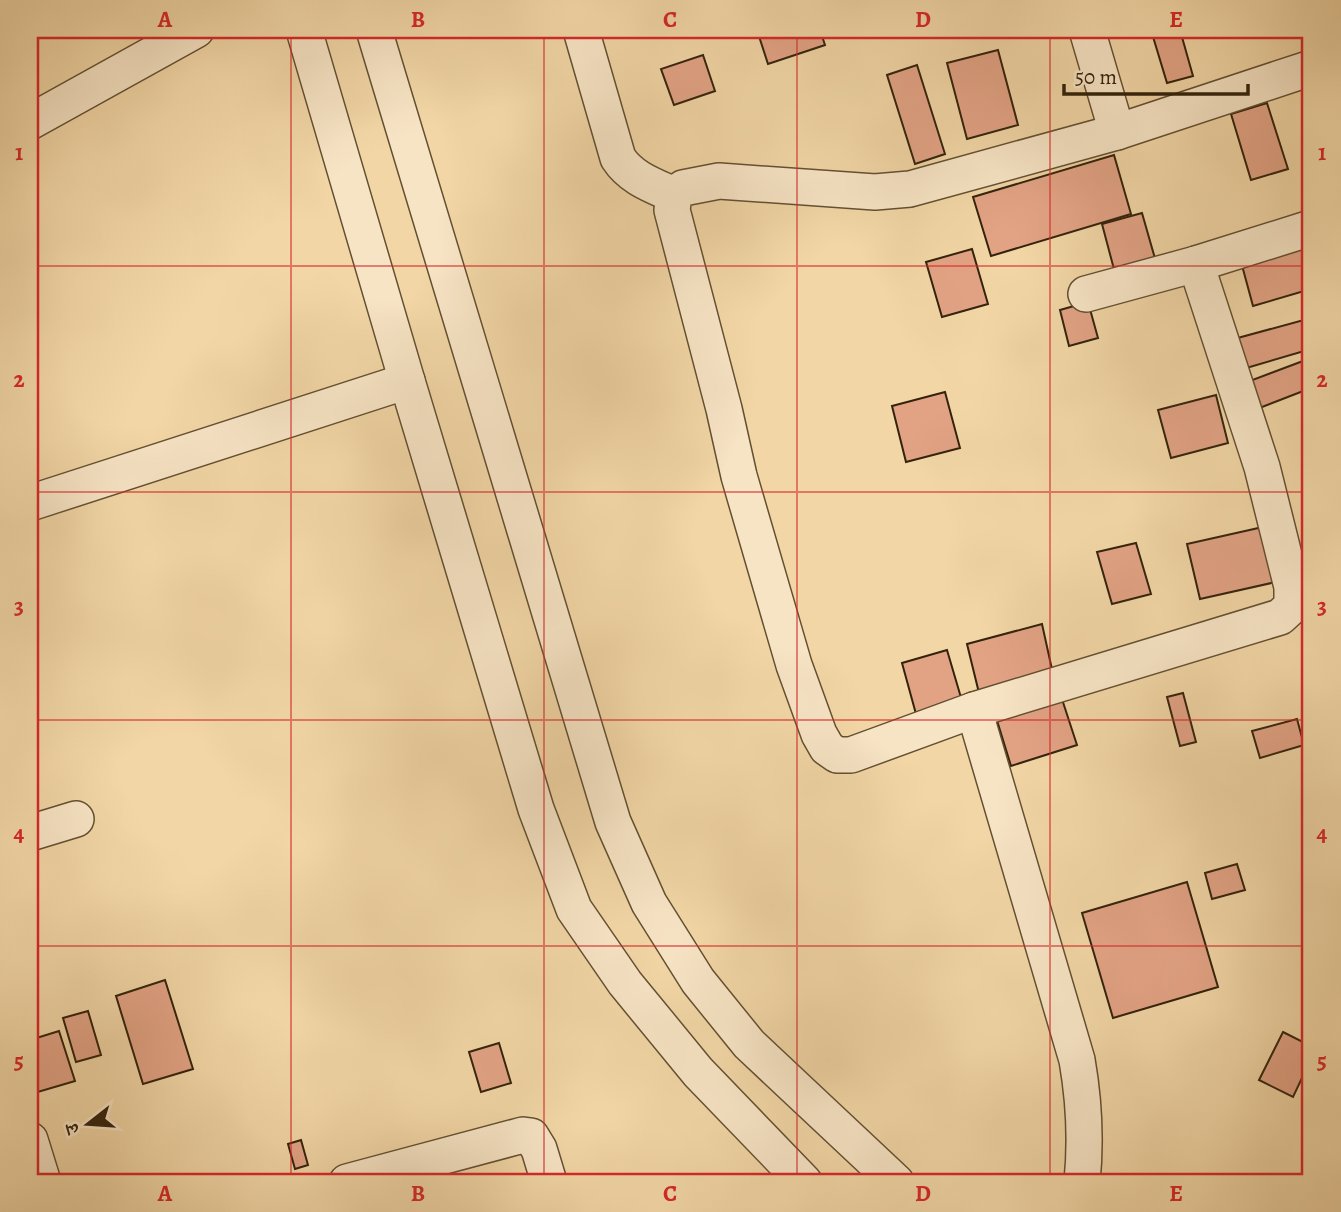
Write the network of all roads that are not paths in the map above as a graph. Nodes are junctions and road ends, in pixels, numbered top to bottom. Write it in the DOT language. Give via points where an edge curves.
graph roads {
  1 [pos="196,30"];
  2 [pos="304,30"];
  3 [pos="374,30"];
  4 [pos="582,30"];
  5 [pos="1087,30"];
  6 [pos="1311,68"];
  7 [pos="30,122"];
  8 [pos="1117,132"];
  9 [pos="674,195"];
  10 [pos="1311,228"];
  11 [pos="1196,264"];
  12 [pos="1086,294"];
  13 [pos="407,381"];
  14 [pos="30,503"];
  15 [pos="974,710"];
  16 [pos="76,819"];
  17 [pos="30,833"];
  18 [pos="30,1140"];
  19 [pos="43,1182"];
  20 [pos="348,1182"];
  21 [pos="549,1182"];
  22 [pos="804,1182"];
  23 [pos="896,1182"];
  24 [pos="1082,1182"];
  1 -- 7 [label="street"];
  2 -- 13 [label="street"];
  3 -- 23 [label="street" via="613,822 649,904 698,981 749,1044"];
  4 -- 9 [label="street" via="618,158 635,176"];
  5 -- 8 [label="street"];
  6 -- 8 [label="street"];
  8 -- 9 [label="street" via="910,189 875,192 719,181 683,188"];
  9 -- 15 [label="street" via="672,210 739,476 794,664 827,748 837,755 850,755"];
  10 -- 11 [label="street"];
  11 -- 12 [label="street"];
  11 -- 15 [label="street" via="1262,467 1292,587 1292,606 1268,621"];
  13 -- 14 [label="street"];
  13 -- 22 [label="street" via="536,809 574,909 625,983 698,1072"];
  15 -- 24 [label="street" via="1077,1060 1082,1085"];
  16 -- 17 [label="street"];
  18 -- 19 [label="street"];
  20 -- 21 [label="street" via="523,1135 536,1141"];
}
